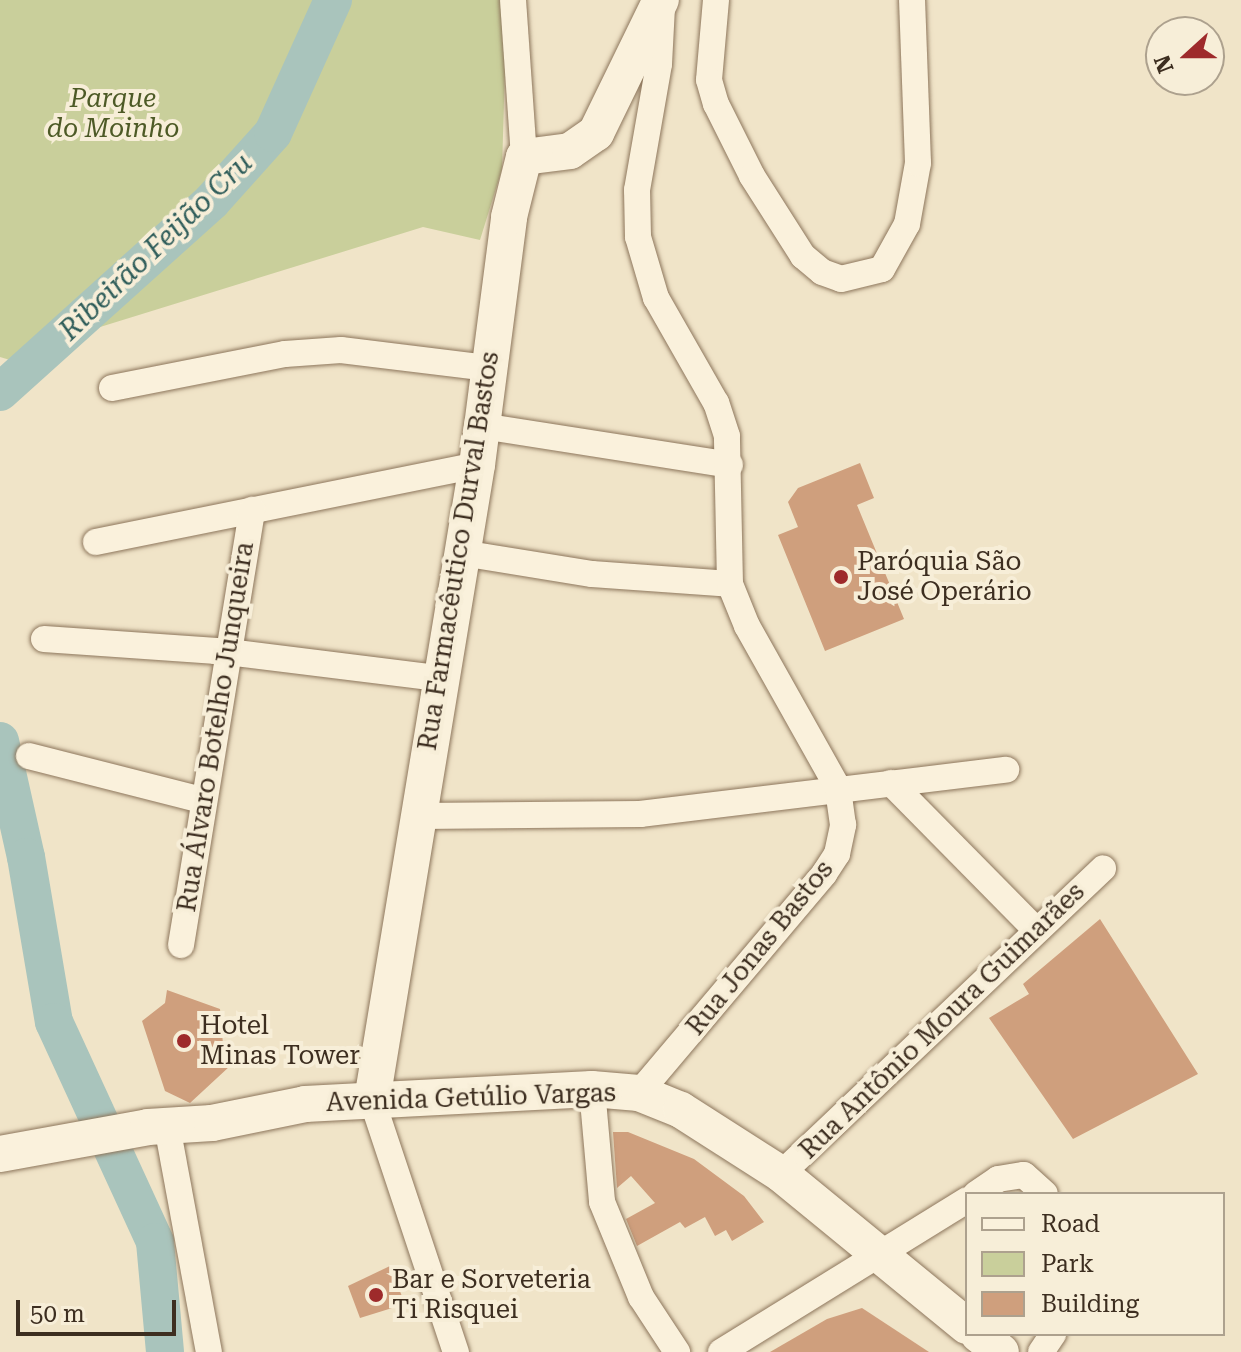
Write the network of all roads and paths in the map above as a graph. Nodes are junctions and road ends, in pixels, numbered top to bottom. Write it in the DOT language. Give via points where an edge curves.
graph roads {
  1 [pos="513,0"];
  2 [pos="661,0"];
  3 [pos="716,0"];
  4 [pos="912,0"];
  5 [pos="524,157"];
  6 [pos="487,368"];
  7 [pos="112,388"];
  8 [pos="482,426"];
  9 [pos="477,465"];
  10 [pos="730,465"];
  11 [pos="252,510"];
  12 [pos="96,542"];
  13 [pos="462,553"];
  14 [pos="730,584"];
  15 [pos="44,639"];
  16 [pos="228,652"];
  17 [pos="438,678"];
  18 [pos="29,756"];
  19 [pos="1006,770"];
  20 [pos="891,783"];
  21 [pos="838,788"];
  22 [pos="201,800"];
  23 [pos="419,816"];
  24 [pos="1103,868"];
  25 [pos="1035,929"];
  26 [pos="181,945"];
  27 [pos="592,1089"];
  28 [pos="639,1093"];
  29 [pos="372,1100"];
  30 [pos="158,1126"];
  31 [pos="0,1154"];
  32 [pos="781,1174"];
  33 [pos="979,1192"];
  34 [pos="1043,1192"];
  35 [pos="965,1201"];
  36 [pos="880,1258"];
  37 [pos="965,1324"];
  38 [pos="981,1336"];
  39 [pos="209,1352"];
  40 [pos="456,1352"];
  41 [pos="677,1352"];
  42 [pos="721,1352"];
  43 [pos="1001,1352"];
  1 -- 5 [label="street, Rua Farmacêutico Durval Bastos"];
  2 -- 5 [label="main road" via="596,133 570,151"];
  2 -- 10 [label="street" via="659,64 637,190 638,237 656,298 716,403"];
  3 -- 4 [label="street" via="709,80 716,104 752,176 803,256 841,279 882,269 907,224 918,163"];
  5 -- 6 [label="main road, Rua Farmacêutico Durval Bastos" via="509,217"];
  6 -- 7 [label="street" via="341,350 285,354"];
  6 -- 8 [label="main road, Rua Farmacêutico Durval Bastos"];
  8 -- 9 [label="main road, Rua Farmacêutico Durval Bastos"];
  8 -- 10 [label="street"];
  9 -- 11 [label="street"];
  9 -- 13 [label="main road, Rua Farmacêutico Durval Bastos"];
  10 -- 14 [label="street"];
  11 -- 12 [label="street"];
  11 -- 16 [label="street, Rua Álvaro Botelho Junqueira"];
  13 -- 14 [label="street" via="592,574"];
  13 -- 17 [label="main road, Rua Farmacêutico Durval Bastos"];
  14 -- 21 [label="street" via="747,626"];
  15 -- 16 [label="street"];
  16 -- 17 [label="street"];
  16 -- 22 [label="street, Rua Álvaro Botelho Junqueira"];
  17 -- 23 [label="main road, Rua Farmacêutico Durval Bastos"];
  18 -- 22 [label="street"];
  19 -- 20 [label="street"];
  20 -- 21 [label="street"];
  20 -- 25 [label="street"];
  21 -- 23 [label="street" via="614,816"];
  21 -- 28 [label="street, Rua Jonas Bastos" via="843,825 837,854 824,874"];
  22 -- 26 [label="street, Rua Álvaro Botelho Junqueira"];
  23 -- 29 [label="main road, Rua Farmacêutico Durval Bastos"];
  24 -- 25 [label="street, Rua Antônio Moura Guimarães"];
  25 -- 32 [label="street, Rua Antônio Moura Guimarães"];
  27 -- 28 [label="main road, Avenida Getúlio Vargas"];
  27 -- 29 [label="main road, Avenida Getúlio Vargas"];
  27 -- 41 [label="street" via="602,1202 641,1297"];
  28 -- 32 [label="main road, Avenida Getúlio Vargas" via="681,1110"];
  29 -- 30 [label="main road, Avenida Getúlio Vargas" via="305,1104 212,1123"];
  29 -- 40 [label="street"];
  30 -- 31 [label="main road, Avenida Getúlio Vargas"];
  30 -- 39 [label="street"];
  32 -- 36 [label="main road, Avenida Getúlio Vargas"];
  33 -- 34 [label="street" via="998,1179 1024,1175"];
  35 -- 36 [label="street"];
  36 -- 37 [label="main road, Avenida Getúlio Vargas"];
  36 -- 42 [label="street"];
  38 -- 43 [label="main road"];
}
